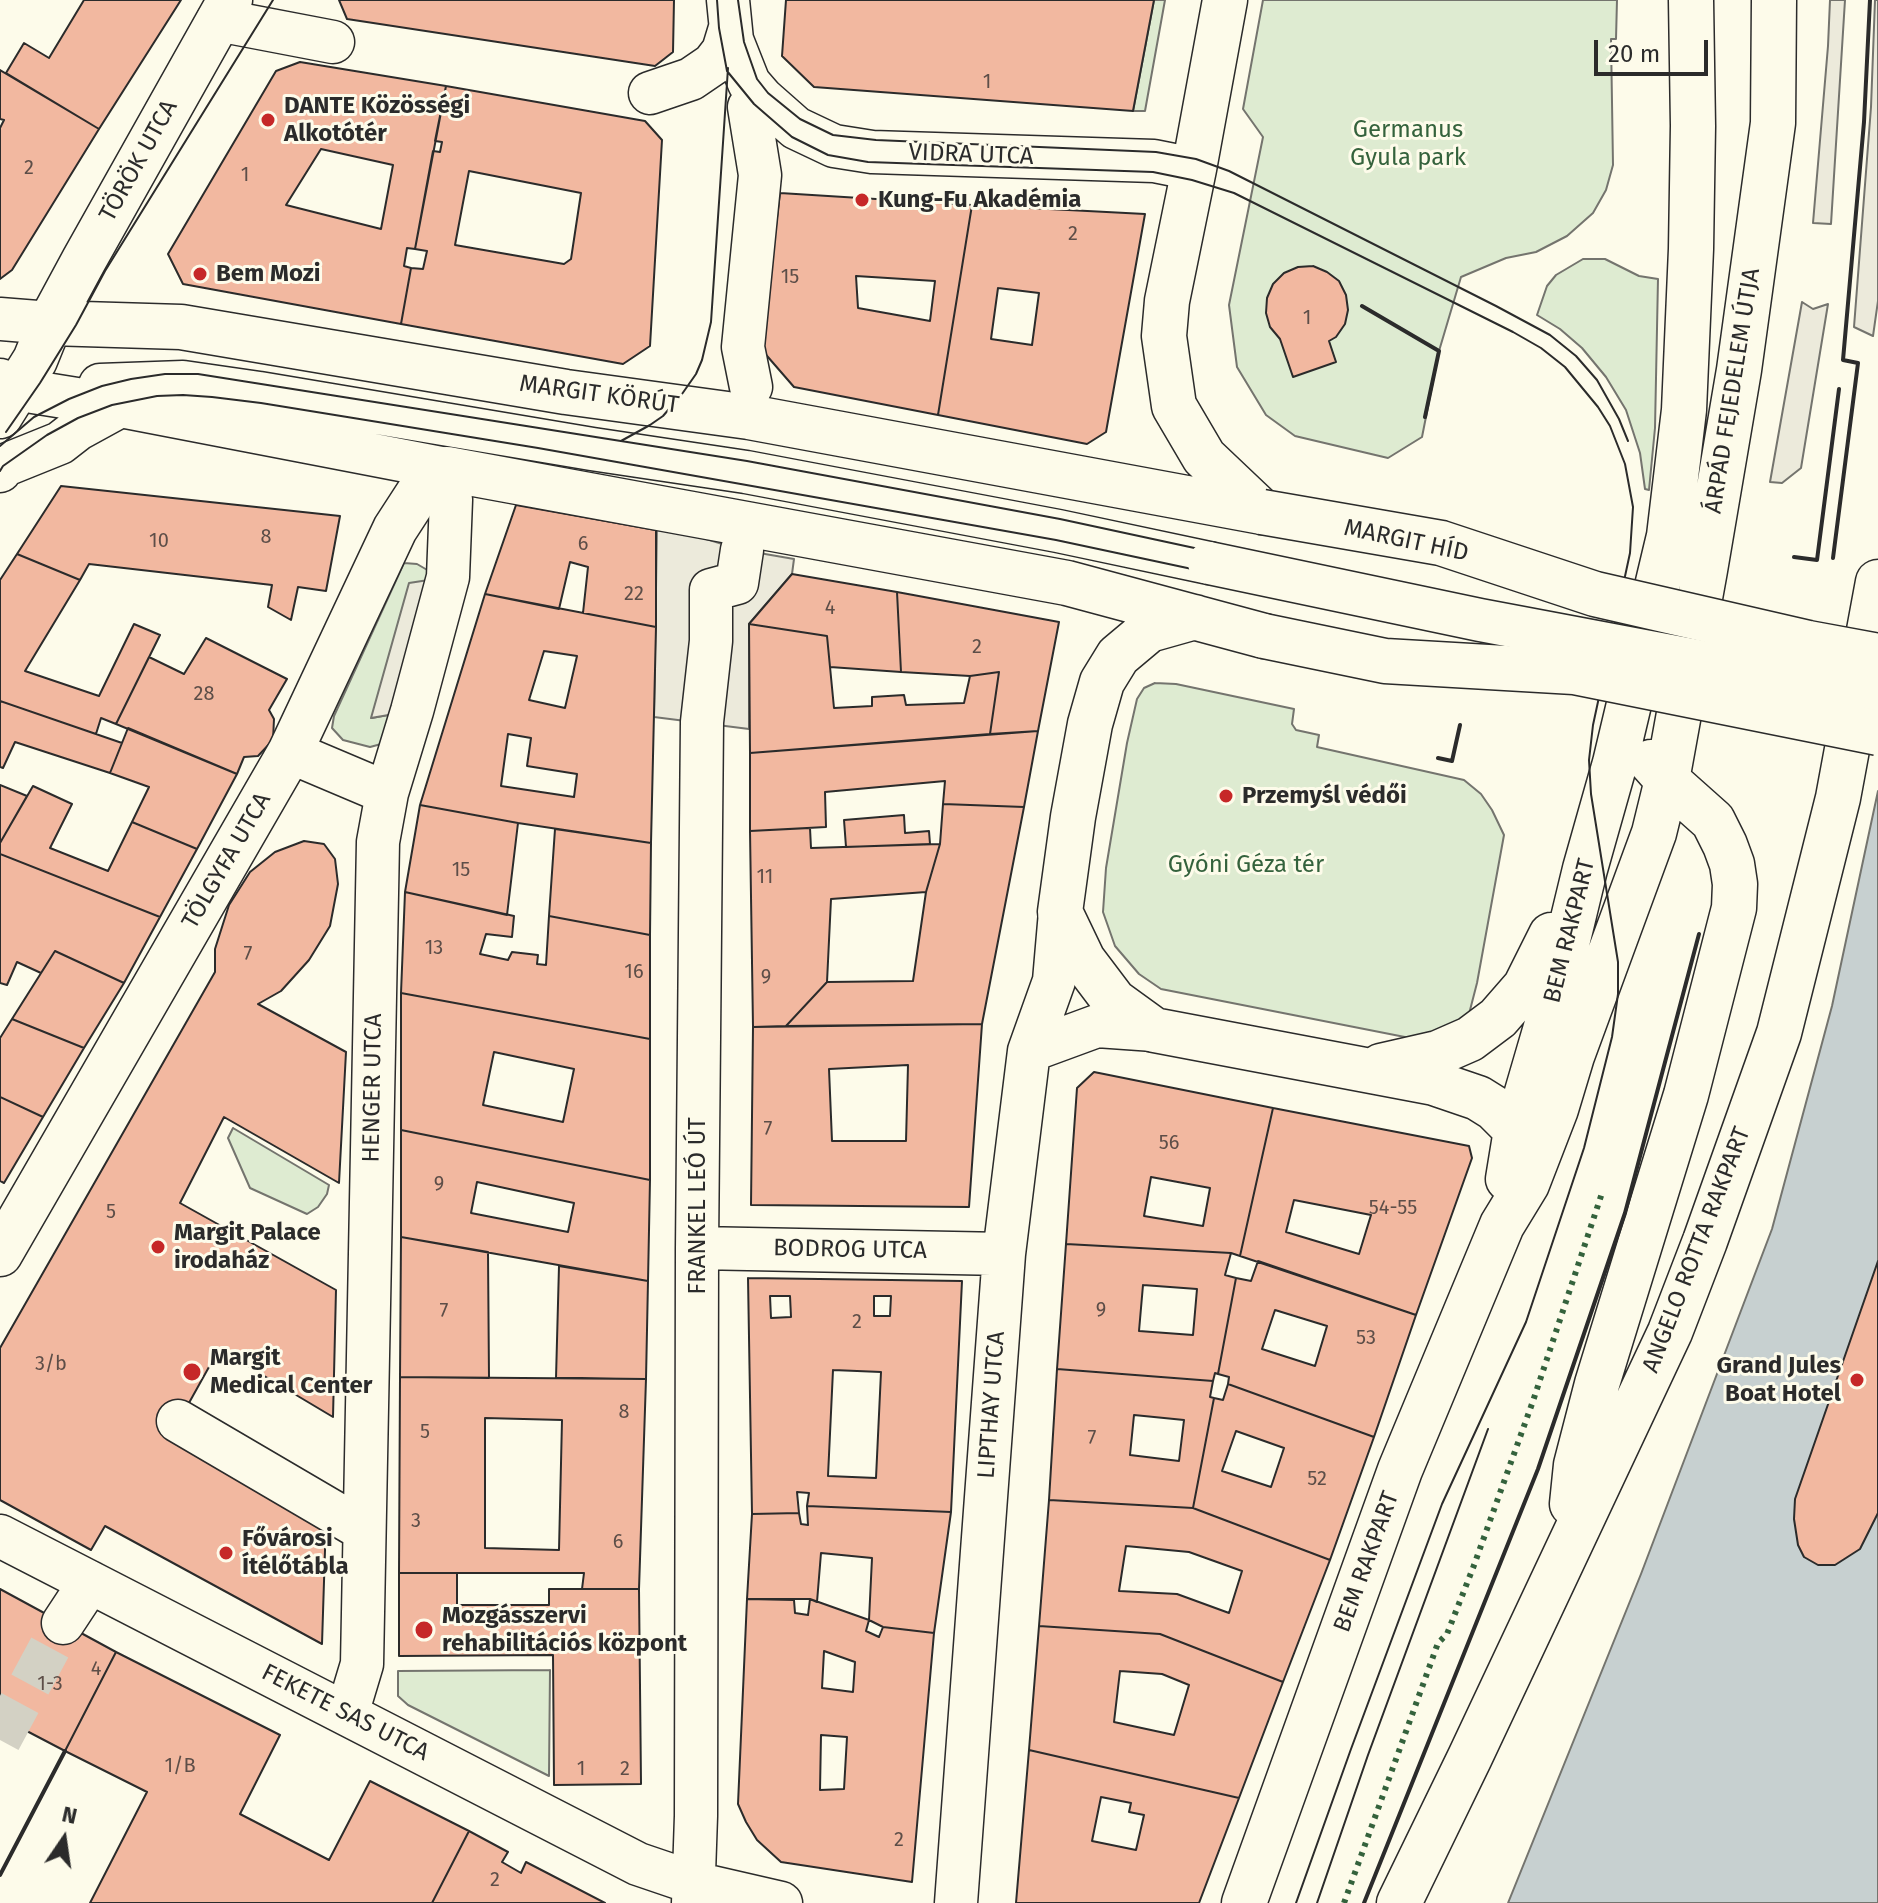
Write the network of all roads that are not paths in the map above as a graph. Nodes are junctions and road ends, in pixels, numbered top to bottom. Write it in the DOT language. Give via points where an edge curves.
graph roads {
  1 [pos="1225,0"];
  2 [pos="1691,0"];
  3 [pos="1774,0"];
  4 [pos="224,10"];
  5 [pos="724,31"];
  6 [pos="333,42"];
  7 [pos="650,93"];
  8 [pos="755,102"];
  9 [pos="1194,169"];
  10 [pos="0,319"];
  11 [pos="50,323"];
  12 [pos="183,382"];
  13 [pos="751,387"];
  14 [pos="6,394"];
  15 [pos="120,406"];
  16 [pos="447,469"];
  17 [pos="0,471"];
  18 [pos="1215,486"];
  19 [pos="742,550"];
  20 [pos="1595,594"];
  21 [pos="1876,594"];
  22 [pos="1200,619"];
  23 [pos="1643,648"];
  24 [pos="1580,656"];
  25 [pos="1878,656"];
  26 [pos="1700,658"];
  27 [pos="1878,695"];
  28 [pos="1622,730"];
  29 [pos="1878,733"];
  30 [pos="290,752"];
  31 [pos="1667,780"];
  32 [pos="387,793"];
  33 [pos="1585,869"];
  34 [pos="1060,912"];
  35 [pos="1154,1030"];
  36 [pos="1029,1051"];
  37 [pos="1363,1070"];
  38 [pos="1516,1130"];
  39 [pos="1527,1184"];
  40 [pos="1502,1225"];
  41 [pos="697,1248"];
  42 [pos="0,1254"];
  43 [pos="1004,1254"];
  44 [pos="178,1421"];
  45 [pos="364,1530"];
  46 [pos="0,1536"];
  47 [pos="1569,1546"];
  48 [pos="90,1582"];
  49 [pos="63,1623"];
  50 [pos="347,1714"];
  51 [pos="694,1893"];
  52 [pos="781,1903"];
  53 [pos="956,1903"];
  54 [pos="1244,1903"];
  55 [pos="1399,1903"];
  1 -- 9 [label="main road"];
  2 -- 28 [label="main road, ÁRPÁD FEJEDELEM ÚTJA" via="1684,410 1669,536"];
  3 -- 31 [label="main road, ÁRPÁD FEJEDELEM ÚTJA" via="1773,123 1741,357"];
  4 -- 6 [label="street"];
  4 -- 11 [label="main road, TÖRÖK UTCA"];
  5 -- 7 [label="street" via="691,79"];
  5 -- 8 [label="street"];
  8 -- 9 [label="street, VIDRA UTCA" via="834,146 872,152 1154,161"];
  8 -- 13 [label="street" via="760,175 743,347"];
  9 -- 18 [label="main road" via="1164,336 1174,406"];
  10 -- 11 [label="street"];
  11 -- 14 [label="main road" via="35,360"];
  11 -- 18 [label="main road, MARGIT KÖRÚT" via="181,327 566,392"];
  12 -- 14 [label="street" via="40,383"];
  12 -- 15 [label="street"];
  12 -- 24 [label="street, MARGIT HÍD, bridge" via="746,472 1058,531 1480,620"];
  14 -- 15 [label="street" via="33,392"];
  15 -- 16 [label="street"];
  15 -- 17 [label="street"];
  16 -- 22 [label="main road" via="1067,583"];
  16 -- 30 [label="main road, TÖLGYFA UTCA" via="419,492 395,529"];
  16 -- 32 [label="street, HENGER UTCA" via="448,577"];
  18 -- 20 [label="main road, MARGIT HÍD, bridge" via="1262,512 1441,543"];
  19 -- 41 [label="street, FRANKEL LEÓ ÚT" via="737,583 711,590 702,722"];
  20 -- 23 [label="street, MARGIT HÍD"];
  20 -- 26 [label="main road, MARGIT HÍD, bridge"];
  21 -- 47 [label="main road, ANGELO ROTTA RAKPART" via="1838,798 1779,1033 1670,1332"];
  22 -- 24 [label="main road, MARGIT HÍD, bridge" via="1385,661"];
  22 -- 34 [label="main road" via="1149,630 1118,656 1102,682 1090,724"];
  23 -- 24 [label="street, MARGIT HÍD, bridge"];
  23 -- 26 [label="street, MARGIT HÍD"];
  23 -- 26 [label="street, MARGIT HÍD"];
  24 -- 26 [label="main road, MARGIT HÍD, bridge"];
  25 -- 26 [label="main road, MARGIT HÍD, bridge" via="1808,643"];
  26 -- 27 [label="street, MARGIT HÍD, bridge"];
  26 -- 29 [label="main road, MARGIT HÍD, bridge"];
  28 -- 31 [label="main road"];
  28 -- 33 [label="main road, BEM RAKPART"];
  30 -- 32 [label="street"];
  30 -- 42 [label="main road, TÖLGYFA UTCA"];
  31 -- 39 [label="main road, BEM RAKPART" via="1654,833"];
  31 -- 47 [label="main road" via="1713,821 1732,864 1734,908 1686,1095 1576,1465"];
  32 -- 45 [label="street, HENGER UTCA" via="378,842"];
  33 -- 37 [label="main road" via="1525,987 1498,1018 1470,1039 1438,1053"];
  33 -- 38 [label="main road, BEM RAKPART"];
  34 -- 35 [label="main road" via="1083,960 1114,1001"];
  34 -- 36 [label="street, LIPTHAY UTCA" via="1054,981"];
  35 -- 36 [label="street" via="1097,1026"];
  35 -- 37 [label="main road"];
  36 -- 43 [label="street, LIPTHAY UTCA"];
  37 -- 38 [label="main road" via="1434,1083 1478,1098"];
  38 -- 39 [label="main road"];
  38 -- 40 [label="main road, BEM RAKPART"];
  39 -- 40 [label="main road, BEM RAKPART"];
  40 -- 54 [label="main road, BEM RAKPART" via="1400,1470"];
  41 -- 43 [label="street, BODROG UTCA"];
  41 -- 51 [label="street, FRANKEL LEÓ ÚT"];
  43 -- 53 [label="street, LIPTHAY UTCA"];
  44 -- 45 [label="street"];
  45 -- 50 [label="street, HENGER UTCA" via="362,1664"];
  46 -- 48 [label="street, FEKETE SAS UTCA"];
  47 -- 55 [label="main road, ANGELO ROTTA RAKPART"];
  48 -- 49 [label="street"];
  48 -- 50 [label="street, FEKETE SAS UTCA"];
  50 -- 51 [label="street, FEKETE SAS UTCA"];
  51 -- 52 [label="street, FEKETE SAS UTCA"];
}
